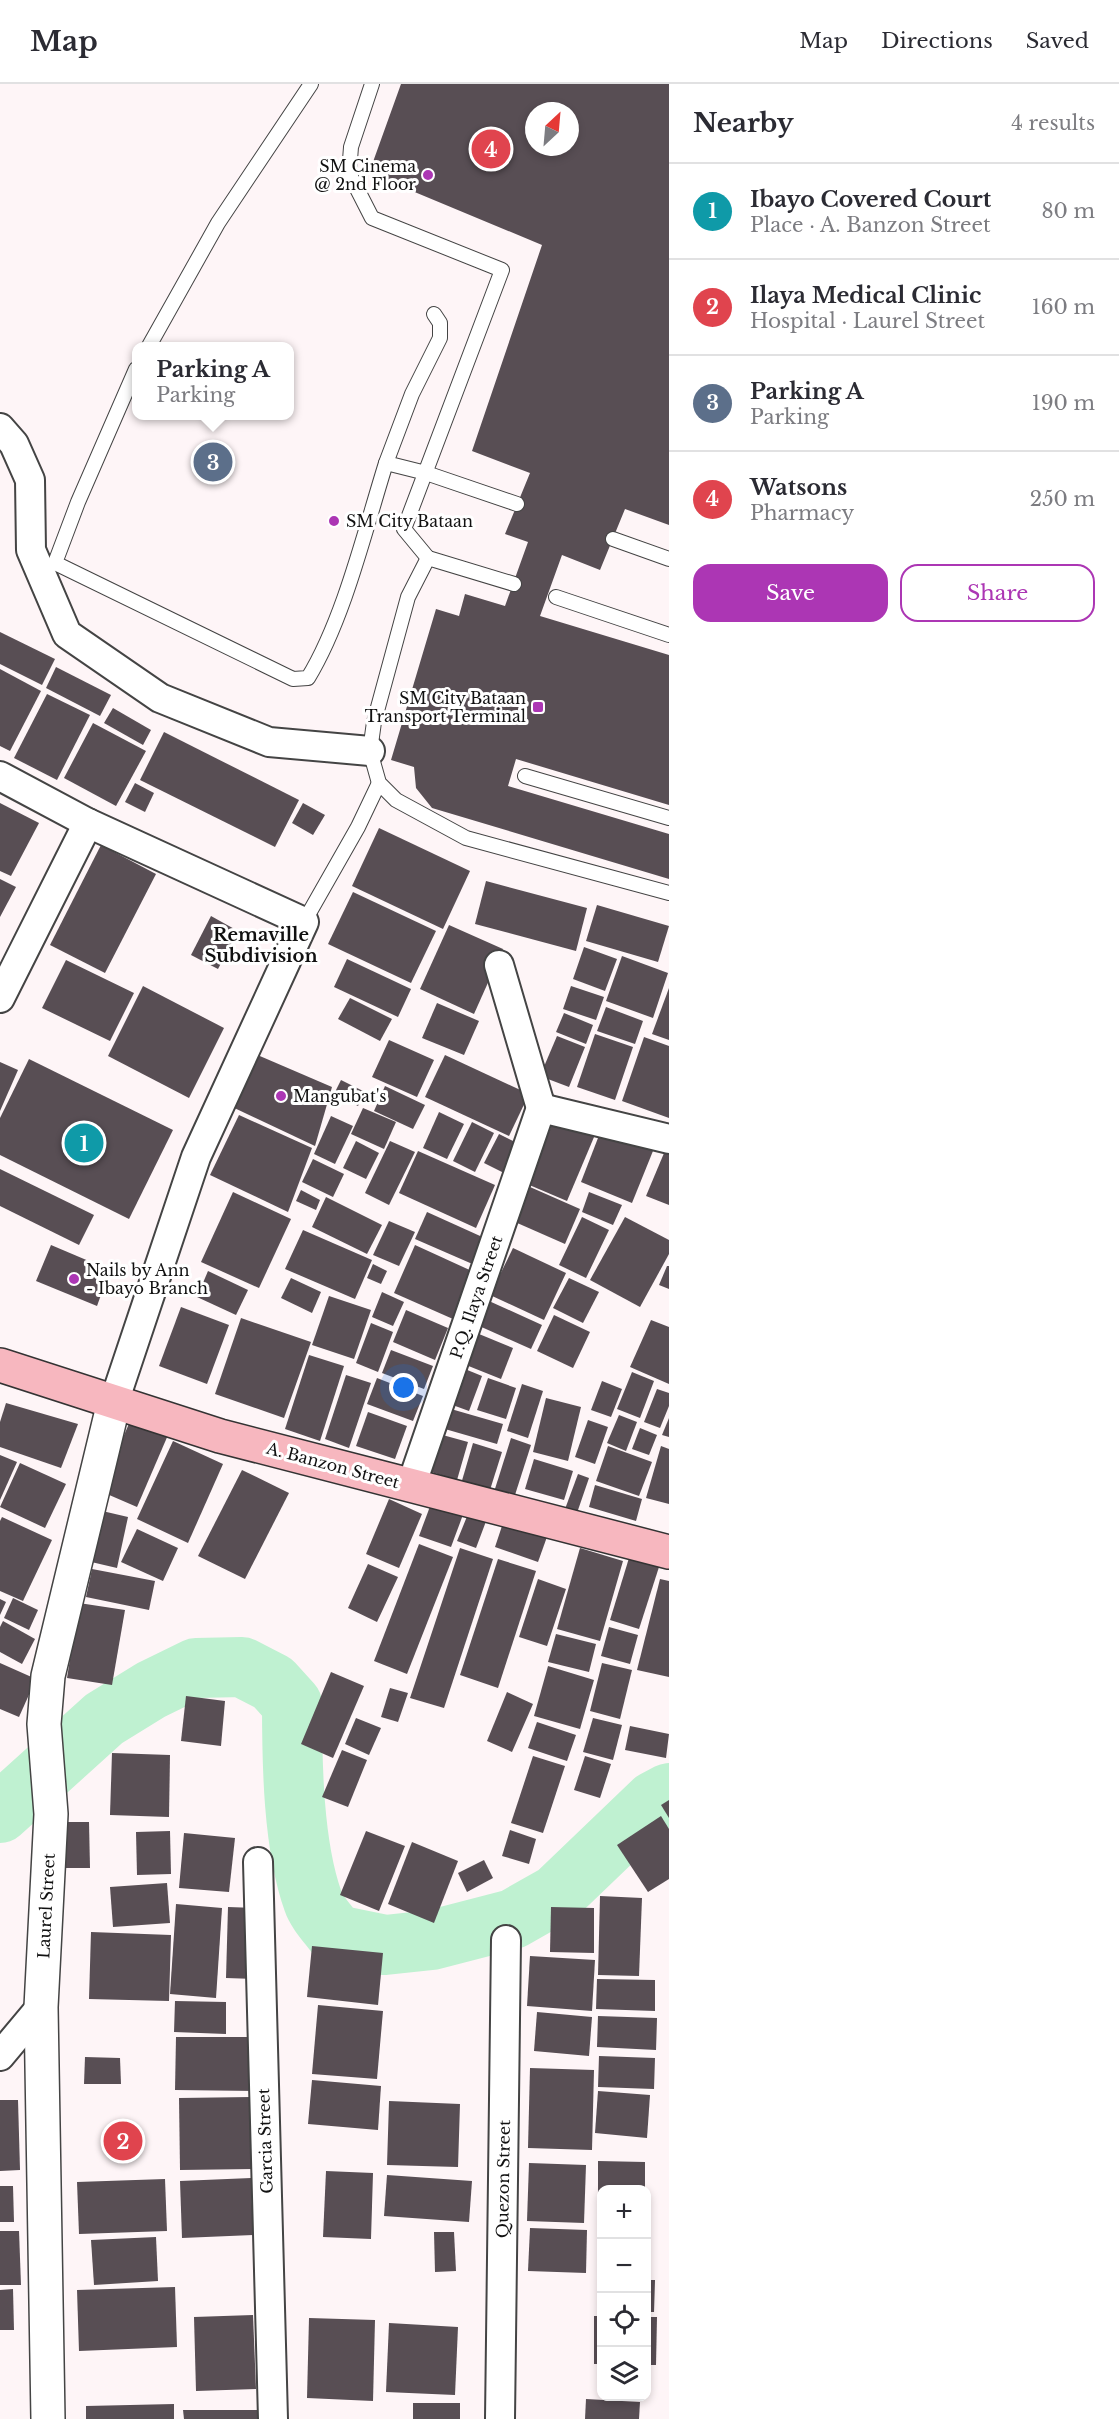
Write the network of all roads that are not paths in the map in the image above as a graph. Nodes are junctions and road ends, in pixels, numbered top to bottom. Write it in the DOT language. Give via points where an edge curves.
graph roads {
  1 [pos="311,84"];
  2 [pos="372,84"];
  3 [pos="434,314"];
  4 [pos="151,342"];
  5 [pos="132,378"];
  6 [pos="0,428"];
  7 [pos="386,463"];
  8 [pos="426,473"];
  9 [pos="517,504"];
  10 [pos="613,539"];
  11 [pos="428,558"];
  12 [pos="669,559"];
  13 [pos="514,584"];
  14 [pos="556,597"];
  15 [pos="669,635"];
  16 [pos="370,751"];
  17 [pos="0,776"];
  18 [pos="525,776"];
  19 [pos="378,783"];
  20 [pos="669,818"];
  21 [pos="88,822"];
  22 [pos="669,893"];
  23 [pos="304,922"];
  24 [pos="499,965"];
  25 [pos="0,998"];
  26 [pos="541,1108"];
  27 [pos="669,1139"];
  28 [pos="0,1365"];
  29 [pos="114,1402"];
  30 [pos="411,1486"];
  31 [pos="669,1552"];
  32 [pos="258,1862"];
  33 [pos="506,1940"];
  34 [pos="41,2007"];
  35 [pos="0,2056"];
  36 [pos="48,2419"];
  37 [pos="273,2419"];
  38 [pos="500,2419"];
  1 -- 4 [label="lane" via="218,224"];
  2 -- 8 [label="lane" via="351,147 349,173 372,218 502,270"];
  3 -- 7 [label="lane" via="440,323 440,338 412,394"];
  5 -- 7 [label="lane" via="55,563 293,679 308,678 319,660"];
  6 -- 16 [label="street" via="14,444 30,480 31,550 67,634 160,698 269,742"];
  7 -- 8 [label="lane"];
  8 -- 9 [label="lane"];
  8 -- 11 [label="lane" via="404,529"];
  10 -- 12 [label="lane"];
  11 -- 13 [label="lane"];
  11 -- 16 [label="lane" via="408,597 374,722"];
  14 -- 15 [label="lane"];
  16 -- 19 [label="lane"];
  17 -- 21 [label="street"];
  18 -- 20 [label="lane"];
  19 -- 22 [label="lane" via="396,800 466,838"];
  19 -- 23 [label="lane" via="358,827"];
  21 -- 23 [label="street"];
  21 -- 25 [label="street"];
  23 -- 29 [label="street" via="196,1157"];
  24 -- 26 [label="street"];
  26 -- 27 [label="street"];
  26 -- 30 [label="street, P.Q. Ilaya Street"];
  28 -- 29 [label="main road, A. Banzon Street"];
  29 -- 30 [label="main road, A. Banzon Street" via="220,1436"];
  29 -- 34 [label="street, Laurel Street" via="48,1676 44,1725 51,1814"];
  30 -- 31 [label="main road, A. Banzon Street"];
  32 -- 37 [label="street, Garcia Street"];
  33 -- 38 [label="street, Quezon Street"];
  34 -- 35 [label="street"];
  34 -- 36 [label="street, Laurel Street"];
}
